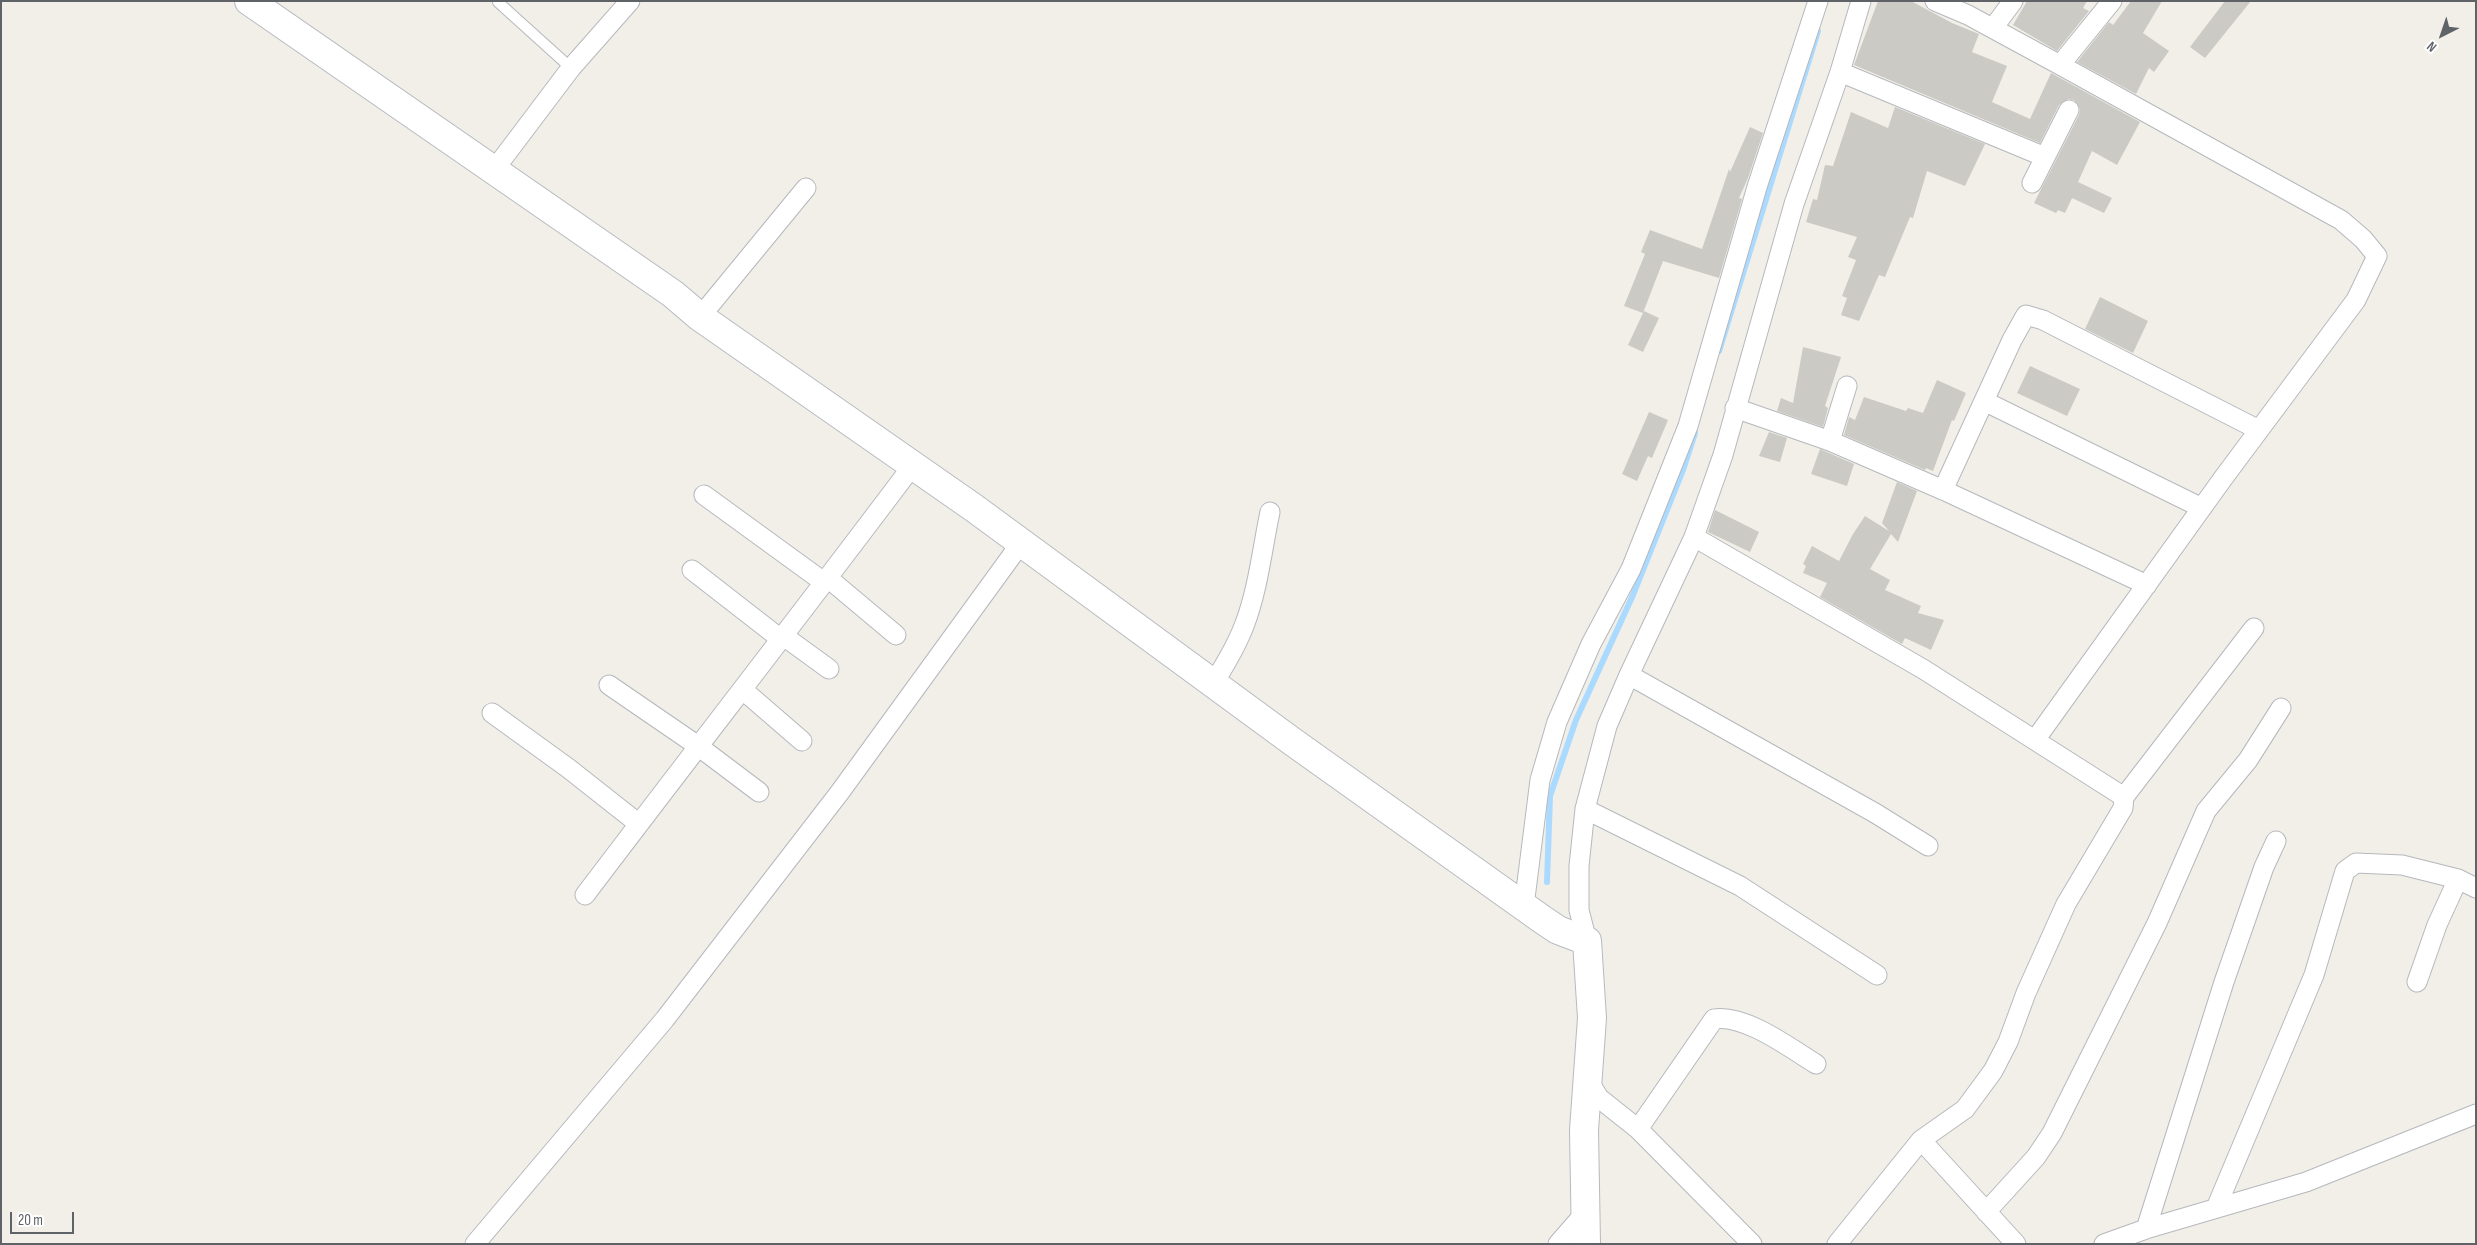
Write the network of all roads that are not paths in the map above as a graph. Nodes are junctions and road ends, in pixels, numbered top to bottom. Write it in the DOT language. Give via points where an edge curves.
graph roads {
  1 [pos="249,1"];
  2 [pos="630,1"];
  3 [pos="1818,1"];
  4 [pos="1862,1"];
  5 [pos="1935,1"];
  6 [pos="2013,1"];
  7 [pos="2112,1"];
  8 [pos="498,2"];
  9 [pos="1993,28"];
  10 [pos="2060,64"];
  11 [pos="571,68"];
  12 [pos="1840,72"];
  13 [pos="2069,110"];
  14 [pos="2045,157"];
  15 [pos="494,170"];
  16 [pos="2032,183"];
  17 [pos="806,188"];
  18 [pos="700,317"];
  19 [pos="1847,386"];
  20 [pos="1984,401"];
  21 [pos="1735,408"];
  22 [pos="2259,430"];
  23 [pos="1830,441"];
  24 [pos="914,465"];
  25 [pos="1943,490"];
  26 [pos="704,495"];
  27 [pos="2202,508"];
  28 [pos="1270,512"];
  29 [pos="1694,537"];
  30 [pos="1021,543"];
  31 [pos="692,570"];
  32 [pos="826,580"];
  33 [pos="2147,585"];
  34 [pos="2254,628"];
  35 [pos="896,635"];
  36 [pos="784,638"];
  37 [pos="828,669"];
  38 [pos="1629,675"];
  39 [pos="1213,684"];
  40 [pos="609,685"];
  41 [pos="743,690"];
  42 [pos="2281,708"];
  43 [pos="492,712"];
  44 [pos="2035,740"];
  45 [pos="802,741"];
  46 [pos="698,746"];
  47 [pos="759,792"];
  48 [pos="2124,797"];
  49 [pos="1585,809"];
  50 [pos="639,824"];
  51 [pos="2276,841"];
  52 [pos="1928,846"];
  53 [pos="2458,880"];
  54 [pos="2476,888"];
  55 [pos="585,895"];
  56 [pos="1524,906"];
  57 [pos="1587,942"];
  58 [pos="1877,975"];
  59 [pos="2417,982"];
  60 [pos="1816,1064"];
  61 [pos="1588,1080"];
  62 [pos="2476,1114"];
  63 [pos="1638,1129"];
  64 [pos="1921,1140"];
  65 [pos="2216,1208"];
  66 [pos="1986,1212"];
  67 [pos="1585,1213"];
  68 [pos="2146,1229"];
  69 [pos="476,1244"];
  70 [pos="1558,1244"];
  71 [pos="1586,1244"];
  72 [pos="1752,1244"];
  73 [pos="1836,1244"];
  74 [pos="2016,1244"];
  75 [pos="2104,1244"];
  1 -- 15 [label="street"];
  2 -- 11 [label="street"];
  3 -- 56 [label="street" via="1757,187 1688,426 1631,569 1591,644 1557,722 1540,780"];
  4 -- 12 [label="street"];
  5 -- 9 [label="street"];
  6 -- 9 [label="street"];
  7 -- 10 [label="street"];
  8 -- 11 [label="lane"];
  9 -- 10 [label="street"];
  10 -- 22 [label="street" via="2341,220 2377,256 2356,300"];
  11 -- 15 [label="street"];
  12 -- 14 [label="street"];
  12 -- 21 [label="street" via="1794,204"];
  13 -- 14 [label="street"];
  14 -- 16 [label="street"];
  15 -- 18 [label="street" via="673,294"];
  17 -- 18 [label="street"];
  18 -- 24 [label="street"];
  19 -- 23 [label="street"];
  20 -- 22 [label="street" via="2026,315 2043,320"];
  20 -- 25 [label="street"];
  20 -- 27 [label="street"];
  21 -- 23 [label="street"];
  21 -- 29 [label="street" via="1723,455"];
  22 -- 27 [label="street"];
  23 -- 25 [label="street"];
  24 -- 30 [label="street"];
  24 -- 32 [label="street"];
  25 -- 33 [label="street"];
  26 -- 32 [label="street"];
  27 -- 33 [label="street"];
  28 -- 39 [label="street" via="1245,624"];
  29 -- 38 [label="street"];
  29 -- 44 [label="street" via="1923,669"];
  30 -- 39 [label="street"];
  30 -- 69 [label="street" via="840,792 664,1019"];
  31 -- 36 [label="street"];
  32 -- 35 [label="street"];
  32 -- 36 [label="street"];
  33 -- 44 [label="street"];
  34 -- 48 [label="street"];
  36 -- 37 [label="street"];
  36 -- 41 [label="street"];
  38 -- 49 [label="street" via="1607,726"];
  38 -- 52 [label="street" via="1876,813"];
  39 -- 56 [label="street"];
  40 -- 46 [label="street"];
  41 -- 45 [label="street"];
  41 -- 46 [label="street"];
  42 -- 66 [label="street" via="2248,760 2206,811 2157,924 2052,1133 2036,1157"];
  43 -- 50 [label="street"];
  44 -- 48 [label="street"];
  46 -- 47 [label="street"];
  46 -- 50 [label="street"];
  48 -- 64 [label="street" via="2123,808 2060,916 1993,1071 1965,1109"];
  49 -- 57 [label="street" via="1579,866 1579,910"];
  49 -- 58 [label="street" via="1740,886"];
  50 -- 55 [label="street"];
  51 -- 68 [label="street" via="2224,982"];
  53 -- 54 [label="street"];
  53 -- 59 [label="street" via="2437,925"];
  53 -- 65 [label="street" via="2402,865 2356,864 2345,871 2314,975"];
  56 -- 57 [label="street" via="1558,930"];
  57 -- 61 [label="street" via="1592,1018"];
  60 -- 63 [label="street" via="1752,1027 1725,1017 1714,1019"];
  61 -- 63 [label="street" via="1599,1098"];
  61 -- 67 [label="street" via="1584,1130"];
  62 -- 65 [label="street" via="2306,1182"];
  63 -- 72 [label="street"];
  64 -- 66 [label="street"];
  64 -- 73 [label="street"];
  65 -- 68 [label="street"];
  66 -- 74 [label="street"];
  67 -- 70 [label="street"];
  67 -- 71 [label="street"];
  68 -- 75 [label="street"];
}
